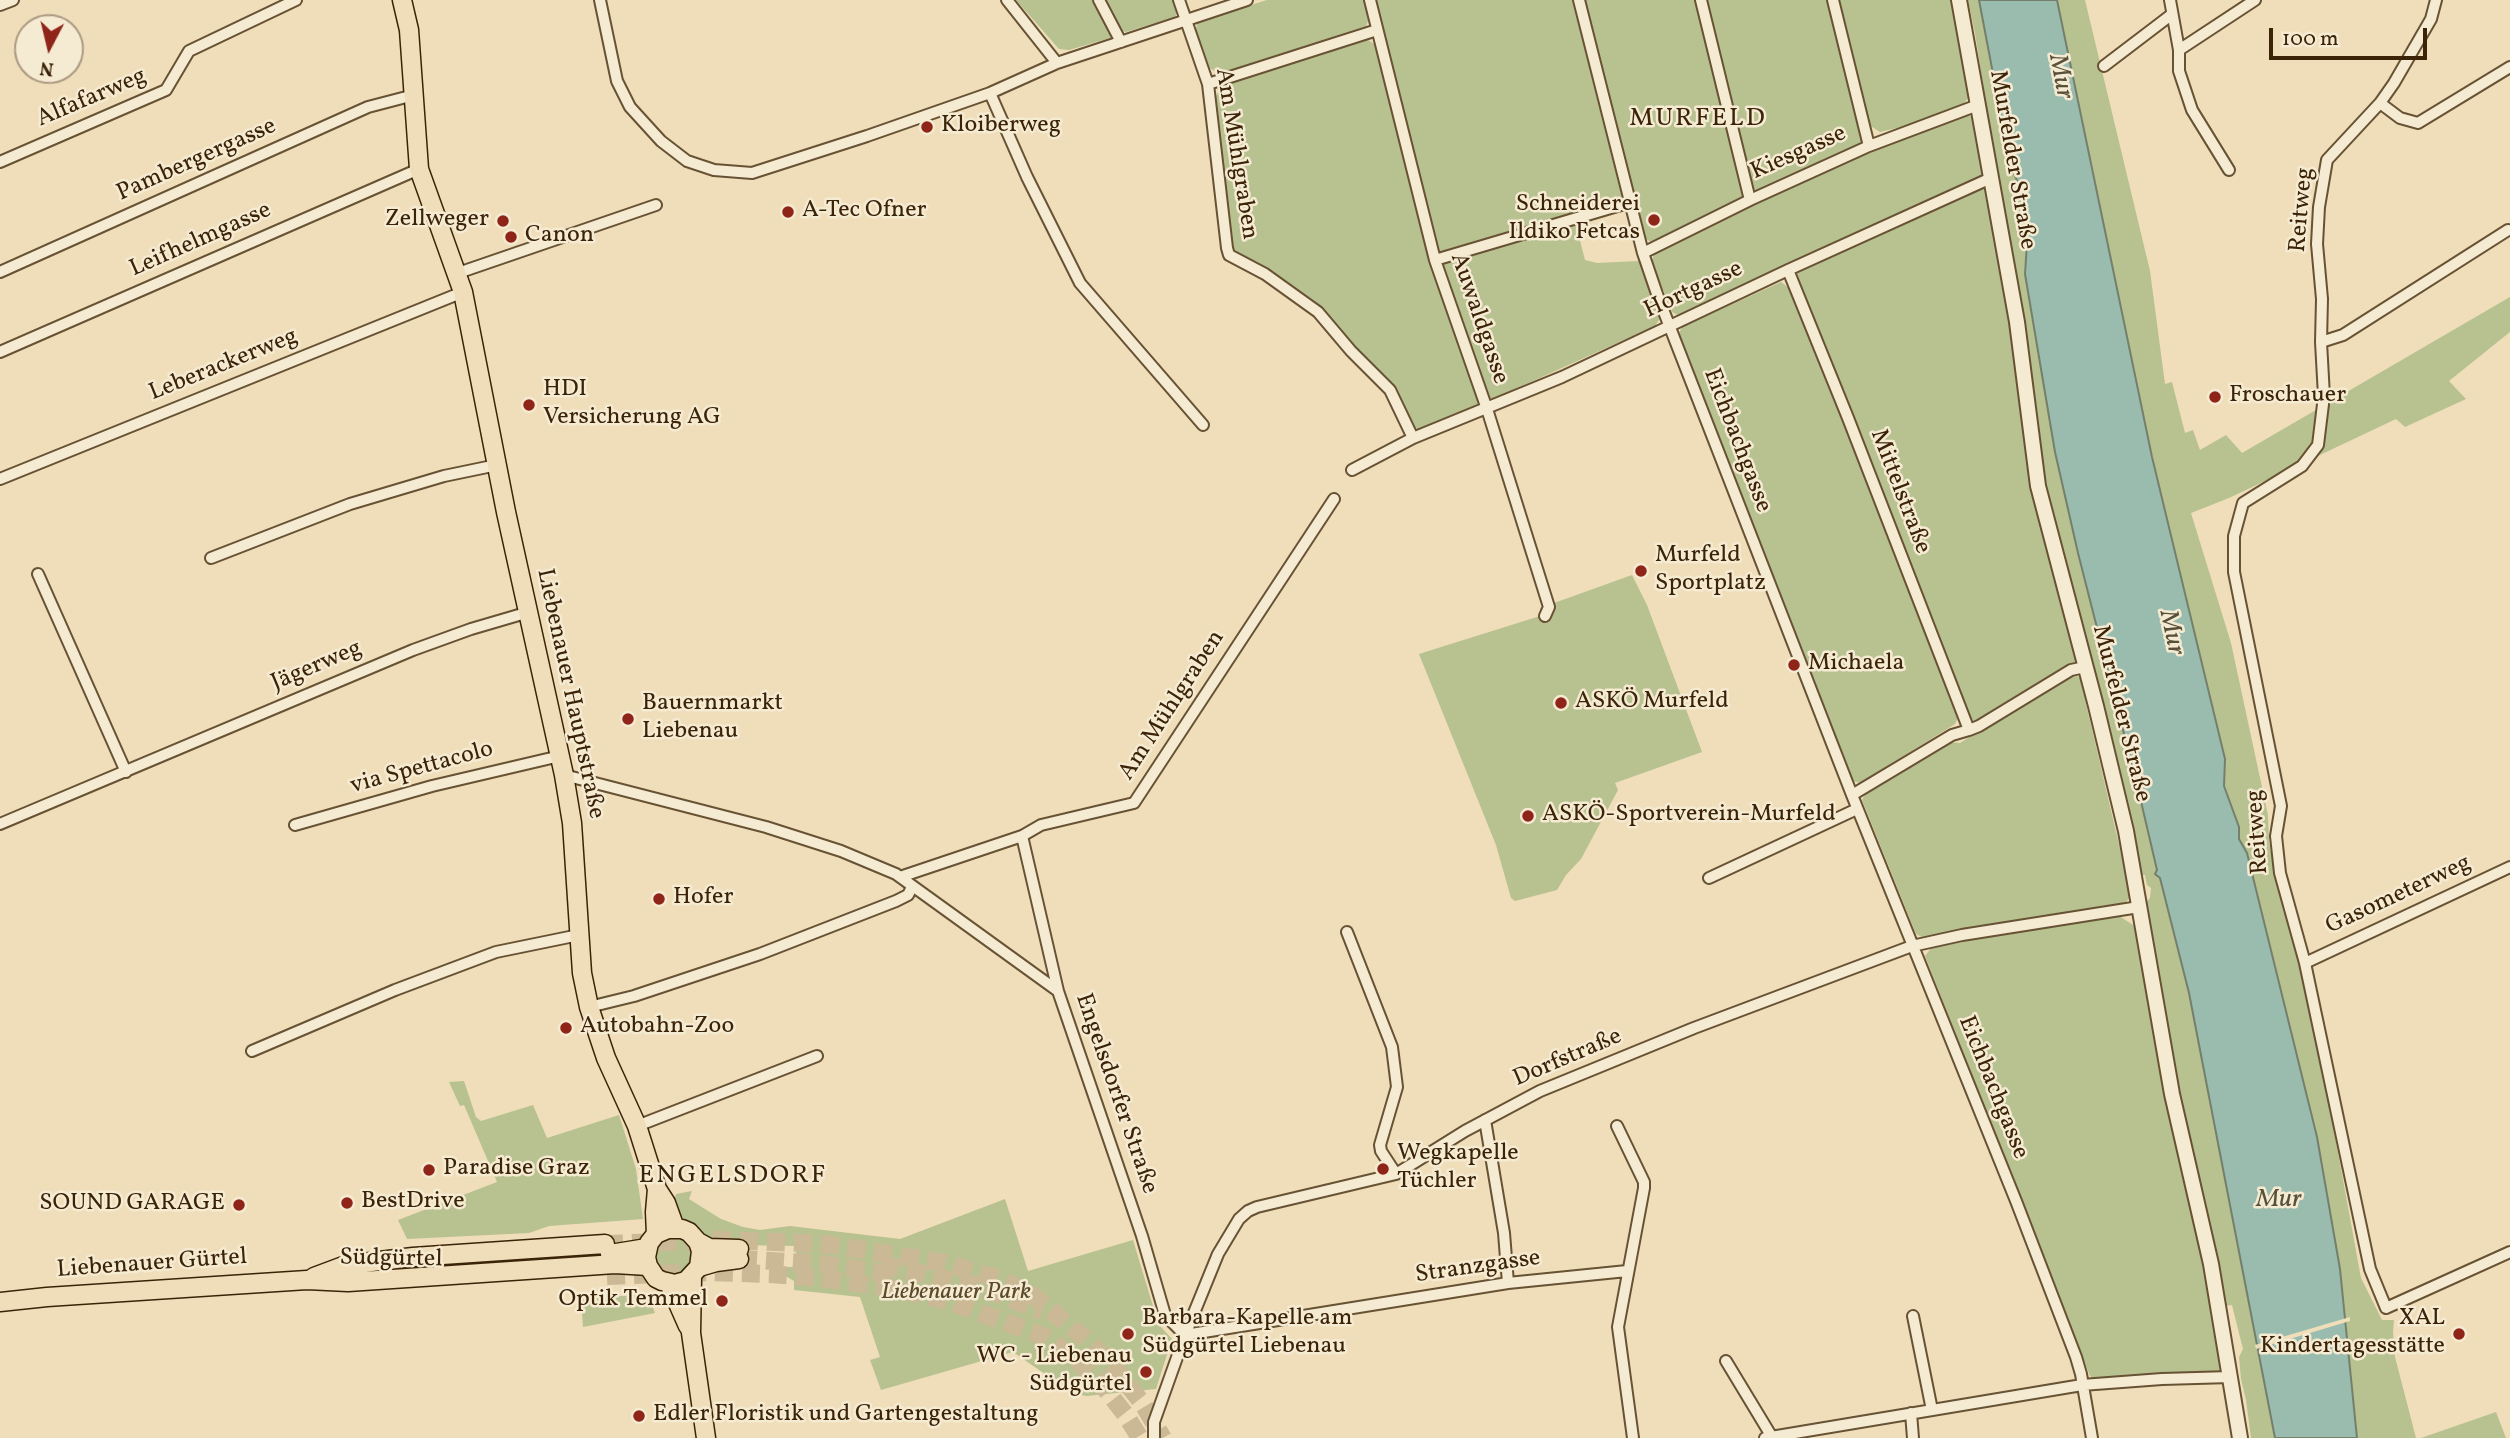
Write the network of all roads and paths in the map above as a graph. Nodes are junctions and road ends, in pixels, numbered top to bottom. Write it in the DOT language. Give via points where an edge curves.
graph roads {
  1 [pos="13,0"];
  2 [pos="296,0"];
  3 [pos="402,0"];
  4 [pos="600,0"];
  5 [pos="1007,0"];
  6 [pos="1099,0"];
  7 [pos="1179,0"];
  8 [pos="1247,0"];
  9 [pos="1370,0"];
  10 [pos="1579,0"];
  11 [pos="1701,0"];
  12 [pos="1833,0"];
  13 [pos="1959,0"];
  14 [pos="2170,0"];
  15 [pos="2255,0"];
  16 [pos="2436,0"];
  17 [pos="0,5"];
  18 [pos="2171,15"];
  19 [pos="1186,20"];
  20 [pos="1377,30"];
  21 [pos="1121,42"];
  22 [pos="2179,50"];
  23 [pos="1058,63"];
  24 [pos="2104,66"];
  25 [pos="2510,67"];
  26 [pos="1208,84"];
  27 [pos="989,93"];
  28 [pos="414,95"];
  29 [pos="2380,103"];
  30 [pos="1978,105"];
  31 [pos="1869,146"];
  32 [pos="0,162"];
  33 [pos="419,169"];
  34 [pos="2229,170"];
  35 [pos="1991,178"];
  36 [pos="1750,200"];
  37 [pos="1630,202"];
  38 [pos="656,205"];
  39 [pos="2508,230"];
  40 [pos="1643,253"];
  41 [pos="1435,260"];
  42 [pos="1788,270"];
  43 [pos="0,272"];
  44 [pos="458,273"];
  45 [pos="463,292"];
  46 [pos="1669,326"];
  47 [pos="2321,342"];
  48 [pos="0,352"];
  49 [pos="1487,409"];
  50 [pos="1203,425"];
  51 [pos="1413,438"];
  52 [pos="497,464"];
  53 [pos="1352,470"];
  54 [pos="0,479"];
  55 [pos="1334,499"];
  56 [pos="211,558"];
  57 [pos="38,574"];
  58 [pos="529,612"];
  59 [pos="1545,617"];
  60 [pos="2085,667"];
  61 [pos="1969,730"];
  62 [pos="560,756"];
  63 [pos="126,772"];
  64 [pos="564,775"];
  65 [pos="1852,795"];
  66 [pos="1857,809"];
  67 [pos="0,824"];
  68 [pos="295,825"];
  69 [pos="1023,836"];
  70 [pos="2510,867"];
  71 [pos="900,877"];
  72 [pos="1709,877"];
  73 [pos="912,887"];
  74 [pos="2139,907"];
  75 [pos="1346,932"];
  76 [pos="579,935"];
  77 [pos="1912,946"];
  78 [pos="2305,963"];
  79 [pos="1058,991"];
  80 [pos="596,1005"];
  81 [pos="252,1051"];
  82 [pos="817,1056"];
  83 [pos="1485,1120"];
  84 [pos="637,1126"];
  85 [pos="1617,1126"];
  86 [pos="1396,1174"];
  87 [pos="657,1189"];
  88 [pos="675,1228"];
  89 [pos="698,1242"];
  90 [pos="605,1244"];
  91 [pos="650,1250"];
  92 [pos="2510,1252"];
  93 [pos="1627,1271"];
  94 [pos="696,1272"];
  95 [pos="607,1276"];
  96 [pos="307,1280"];
  97 [pos="669,1283"];
  98 [pos="1508,1283"];
  99 [pos="0,1303"];
  100 [pos="1913,1316"];
  101 [pos="691,1333"];
  102 [pos="1185,1335"];
  103 [pos="1726,1361"];
  104 [pos="2231,1377"];
  105 [pos="2082,1385"];
  106 [pos="1932,1410"];
  107 [pos="1911,1413"];
  108 [pos="1769,1437"];
  109 [pos="706,1438"];
  110 [pos="1154,1438"];
  111 [pos="1633,1438"];
  112 [pos="1913,1438"];
  113 [pos="2092,1438"];
  114 [pos="2240,1438"];
  1 -- 17 [label="street"];
  2 -- 32 [label="street, Alfafarweg" via="189,51 166,90"];
  3 -- 28 [label="main road, Liebenauer Hauptstraße"];
  4 -- 27 [label="street" via="617,81 630,107 661,141 688,161 714,170 752,173"];
  5 -- 23 [label="street"];
  6 -- 21 [label="street"];
  7 -- 19 [label="street, Am Mühlgraben"];
  8 -- 19 [label="street"];
  9 -- 20 [label="street, Auwaldgasse"];
  10 -- 37 [label="street, Eichbachgasse"];
  11 -- 36 [label="street"];
  12 -- 31 [label="street"];
  13 -- 30 [label="street, Murfelder Straße"];
  14 -- 18 [label="street"];
  15 -- 22 [label="street"];
  16 -- 29 [label="street, Reitweg" via="2431,19"];
  18 -- 22 [label="street"];
  18 -- 24 [label="street"];
  19 -- 21 [label="street"];
  19 -- 26 [label="street, Am Mühlgraben"];
  20 -- 26 [label="street"];
  20 -- 41 [label="street, Auwaldgasse"];
  21 -- 23 [label="street"];
  22 -- 34 [label="street" via="2179,71 2192,110"];
  23 -- 27 [label="street"];
  25 -- 29 [label="street" via="2418,123 2400,118"];
  26 -- 51 [label="street, Am Mühlgraben" via="1229,255 1318,312 1390,390"];
  27 -- 50 [label="street" via="1080,283"];
  28 -- 33 [label="main road, Liebenauer Hauptstraße"];
  28 -- 43 [label="street, Pambergergasse" via="369,107"];
  29 -- 47 [label="street, Reitweg" via="2327,160 2317,244"];
  30 -- 31 [label="street, Kiesgasse"];
  30 -- 35 [label="street, Murfelder Straße"];
  31 -- 36 [label="street, Kiesgasse"];
  33 -- 44 [label="main road, Liebenauer Hauptstraße"];
  33 -- 48 [label="street, Leifhelmgasse"];
  35 -- 42 [label="street, Hortgasse"];
  35 -- 60 [label="street, Murfelder Straße" via="2017,322 2038,486"];
  36 -- 40 [label="street, Kiesgasse"];
  37 -- 40 [label="street, Eichbachgasse"];
  37 -- 41 [label="street"];
  38 -- 44 [label="street"];
  39 -- 47 [label="street" via="2343,335"];
  40 -- 46 [label="street, Eichbachgasse"];
  41 -- 49 [label="street, Auwaldgasse"];
  42 -- 46 [label="street, Hortgasse"];
  42 -- 61 [label="street, Mittelstraße"];
  44 -- 45 [label="main road, Liebenauer Hauptstraße"];
  45 -- 52 [label="main road, Liebenauer Hauptstraße"];
  45 -- 54 [label="street, Leberackerweg"];
  46 -- 49 [label="street, Hortgasse"];
  46 -- 65 [label="street, Eichbachgasse"];
  47 -- 78 [label="street, Reitweg" via="2323,396 2318,445 2302,466 2243,503 2234,536 2234,572 2281,806 2276,836 2280,873"];
  49 -- 51 [label="street, Hortgasse"];
  49 -- 59 [label="street, Auwaldgasse" via="1549,607"];
  51 -- 53 [label="street"];
  52 -- 56 [label="street" via="350,504"];
  52 -- 58 [label="main road, Liebenauer Hauptstraße"];
  55 -- 69 [label="street, Am Mühlgraben" via="1134,803 1041,825"];
  57 -- 63 [label="street"];
  58 -- 62 [label="main road, Liebenauer Hauptstraße"];
  58 -- 63 [label="street, Jägerweg" via="413,650"];
  60 -- 61 [label="street" via="2071,670"];
  60 -- 74 [label="street, Murfelder Straße" via="2126,831"];
  61 -- 65 [label="street" via="1952,735"];
  62 -- 64 [label="main road, Liebenauer Hauptstraße"];
  62 -- 68 [label="street, via Spettacolo"];
  63 -- 67 [label="street, Jägerweg"];
  64 -- 71 [label="street, Engelsdorfer Straße" via="766,827 841,851"];
  64 -- 76 [label="main road, Liebenauer Hauptstraße"];
  65 -- 66 [label="street, Eichbachgasse"];
  66 -- 72 [label="street"];
  66 -- 77 [label="street, Eichbachgasse"];
  69 -- 71 [label="street, Am Mühlgraben"];
  69 -- 79 [label="street"];
  70 -- 78 [label="street, Gasometerweg"];
  71 -- 73 [label="street, Engelsdorfer Straße"];
  73 -- 79 [label="street, Engelsdorfer Straße"];
  73 -- 80 [label="street" via="896,901 760,954"];
  74 -- 77 [label="street, Dorfstraße"];
  74 -- 104 [label="street, Murfelder Straße" via="2172,1094"];
  75 -- 86 [label="street" via="1392,1046 1397,1087 1380,1145"];
  76 -- 80 [label="main road, Liebenauer Hauptstraße" via="582,973"];
  76 -- 81 [label="street" via="496,952"];
  77 -- 83 [label="street, Dorfstraße" via="1540,1091"];
  77 -- 105 [label="street, Eichbachgasse" via="2016,1200 2076,1357"];
  78 -- 92 [label="street, Reitweg" via="2370,1269 2386,1308"];
  79 -- 102 [label="street, Engelsdorfer Straße" via="1165,1315"];
  80 -- 84 [label="main road, Liebenauer Hauptstraße" via="606,1058"];
  82 -- 84 [label="street"];
  83 -- 86 [label="street, Dorfstraße"];
  83 -- 98 [label="street"];
  84 -- 87 [label="main road, Liebenauer Hauptstraße"];
  85 -- 93 [label="street" via="1644,1182"];
  86 -- 102 [label="street, Dorfstraße" via="1257,1207 1243,1215 1225,1239"];
  87 -- 88 [label="main road, Liebenauer Hauptstraße"];
  87 -- 91 [label="main road, Liebenauer Hauptstraße"];
  88 -- 89 [label="main road"];
  88 -- 91 [label="main road"];
  89 -- 94 [label="main road" via="701,1251"];
  89 -- 94 [label="main road" via="739,1254"];
  90 -- 96 [label="main road, Südgürtel" via="346,1265"];
  91 -- 96 [label="main road" via="615,1264 348,1282"];
  91 -- 97 [label="main road" via="656,1278"];
  93 -- 98 [label="street, Stranzgasse"];
  93 -- 111 [label="street" via="1618,1328"];
  94 -- 97 [label="main road" via="681,1283"];
  94 -- 101 [label="main road"];
  95 -- 96 [label="main road, Südgürtel" via="419,1289 349,1288"];
  96 -- 99 [label="main road, Liebenauer Gürtel"];
  97 -- 101 [label="main road"];
  98 -- 102 [label="street, Stranzgasse"];
  100 -- 106 [label="street"];
  101 -- 109 [label="main road"];
  102 -- 110 [label="street, Dorfstraße" via="1154,1422"];
  103 -- 108 [label="street"];
  104 -- 105 [label="street"];
  104 -- 114 [label="street, Murfelder Straße"];
  105 -- 106 [label="street"];
  105 -- 113 [label="street, Eichbachgasse"];
  106 -- 107 [label="street"];
  107 -- 108 [label="street"];
  107 -- 112 [label="street"];
}
